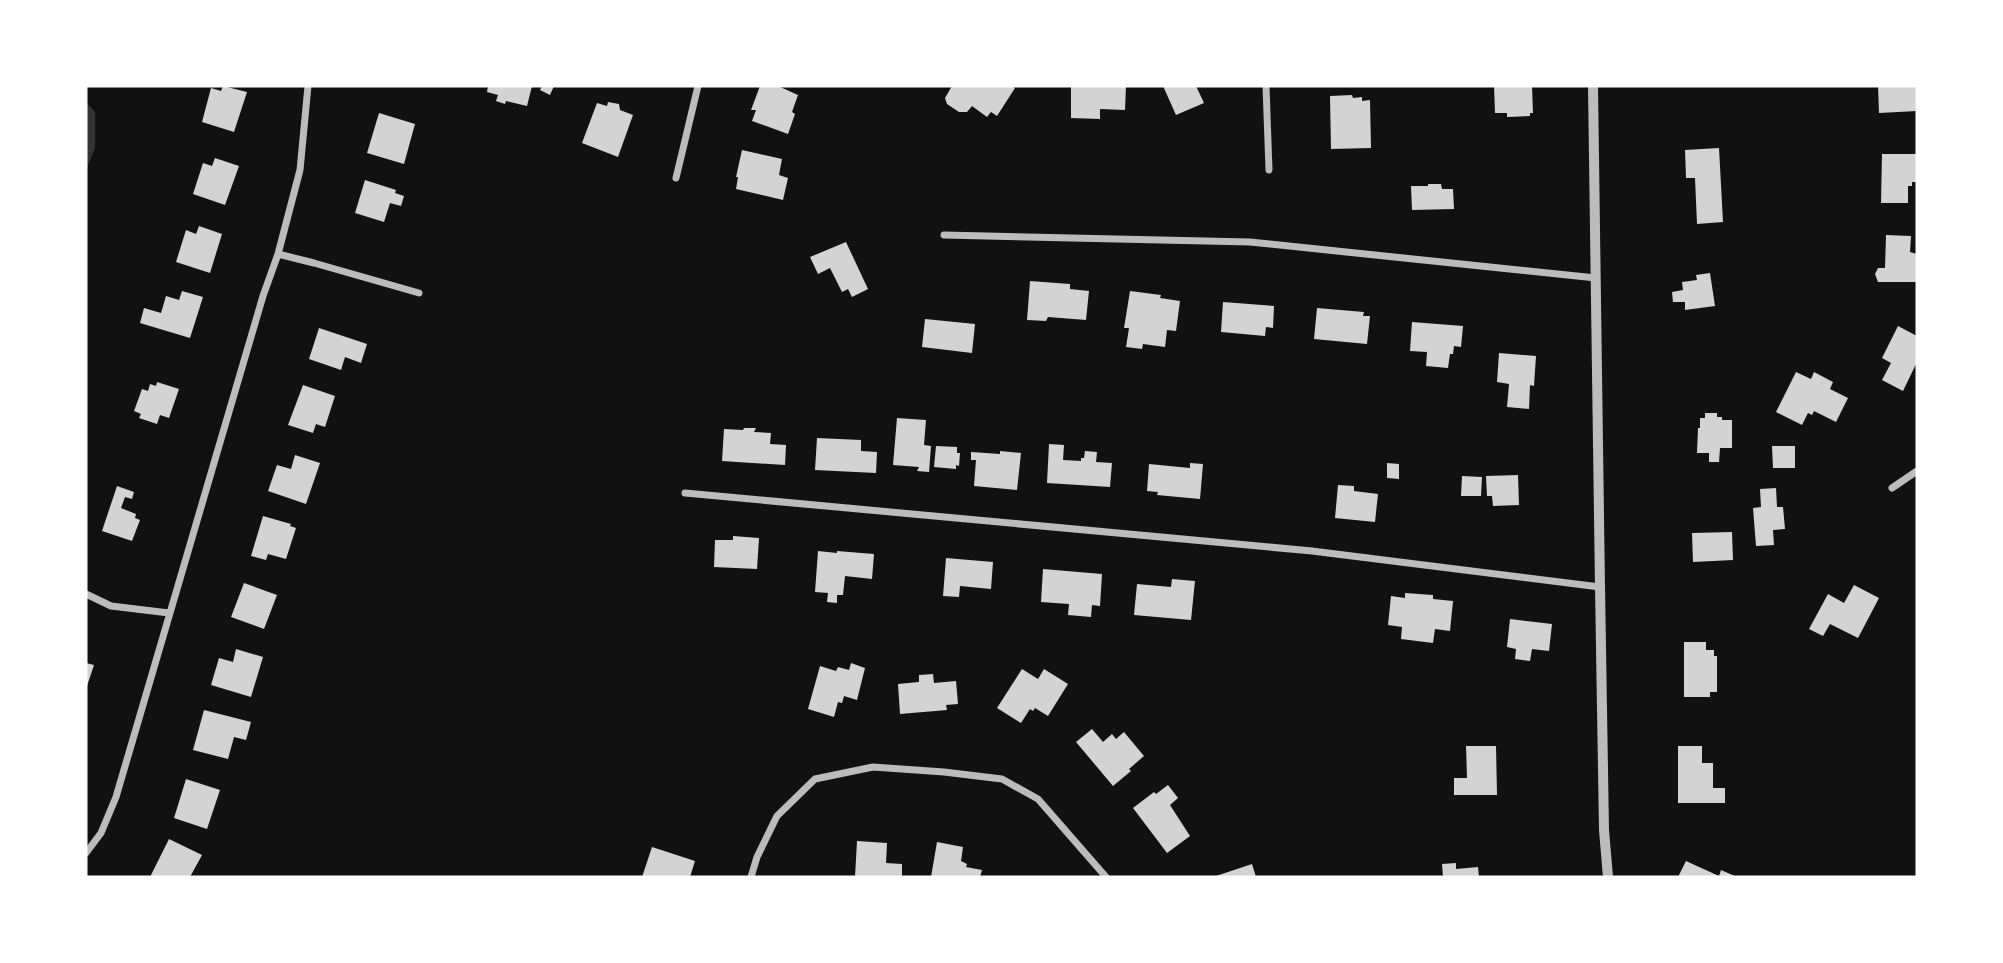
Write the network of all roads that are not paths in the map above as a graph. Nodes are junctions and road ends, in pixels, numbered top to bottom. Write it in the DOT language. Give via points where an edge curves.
graph roads {
  1 [pos="308,86"];
  2 [pos="698,86"];
  3 [pos="1266,86"];
  4 [pos="1593,86"];
  5 [pos="1269,170"];
  6 [pos="676,178"];
  7 [pos="944,234"];
  8 [pos="278,254"];
  9 [pos="1596,278"];
  10 [pos="419,293"];
  11 [pos="1917,471"];
  12 [pos="1892,488"];
  13 [pos="685,494"];
  14 [pos="1600,587"];
  15 [pos="86,594"];
  16 [pos="169,613"];
  17 [pos="86,853"];
  18 [pos="751,877"];
  19 [pos="1106,877"];
  20 [pos="1608,877"];
  1 -- 8 [label="street" via="300,170"];
  2 -- 6 [label="street"];
  3 -- 5 [label="street"];
  4 -- 9 [label="street"];
  7 -- 9 [label="street" via="1250,242"];
  8 -- 10 [label="street"];
  8 -- 16 [label="street"];
  9 -- 14 [label="street"];
  11 -- 12 [label="street"];
  13 -- 14 [label="street" via="1312,551"];
  14 -- 20 [label="street"];
  15 -- 16 [label="street" via="111,606"];
  16 -- 17 [label="street" via="116,797 101,833"];
  18 -- 19 [label="street" via="777,816 815,779 873,767 1002,779 1038,799"];
}
